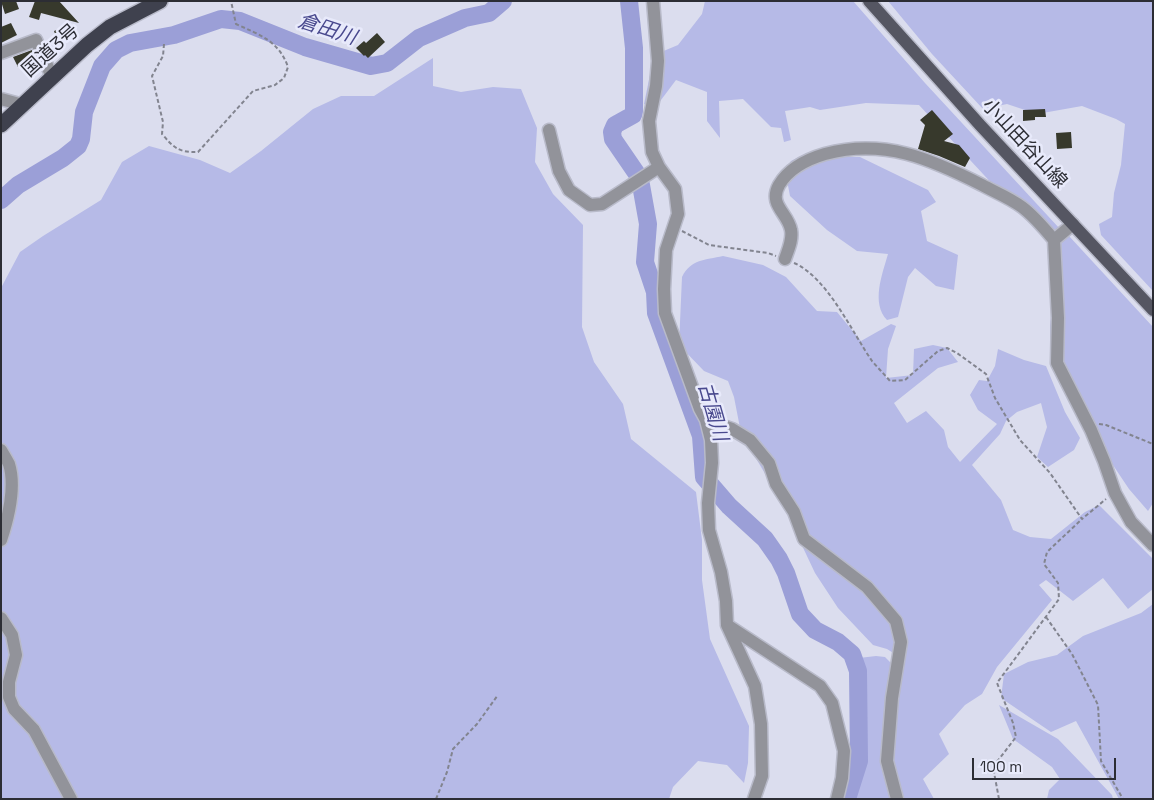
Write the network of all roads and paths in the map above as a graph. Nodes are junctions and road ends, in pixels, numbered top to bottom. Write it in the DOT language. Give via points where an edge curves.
graph roads {
  1 [pos="160,1"];
  2 [pos="231,1"];
  3 [pos="653,1"];
  4 [pos="869,1"];
  5 [pos="164,44"];
  6 [pos="1,53"];
  7 [pos="52,77"];
  8 [pos="1,99"];
  9 [pos="22,105"];
  10 [pos="1,126"];
  11 [pos="549,130"];
  12 [pos="659,167"];
  13 [pos="1073,224"];
  14 [pos="674,227"];
  15 [pos="1054,240"];
  16 [pos="785,259"];
  17 [pos="1153,310"];
  18 [pos="706,420"];
  19 [pos="1087,421"];
  20 [pos="1153,444"];
  21 [pos="1,450"];
  22 [pos="1114,493"];
  23 [pos="1082,519"];
  24 [pos="1,540"];
  25 [pos="1153,545"];
  26 [pos="1045,617"];
  27 [pos="1,618"];
  28 [pos="727,625"];
  29 [pos="498,695"];
  30 [pos="71,799"];
  31 [pos="436,799"];
  32 [pos="754,799"];
  33 [pos="837,799"];
  34 [pos="897,799"];
  35 [pos="999,799"];
  36 [pos="1123,799"];
  1 -- 7 [label="highway, 国道3号" via="110,27"];
  2 -- 5 [label="path" via="236,24 275,45 288,67 284,78 275,85 253,91 198,152 186,152 172,146 162,134 163,122 152,76 163,56"];
  3 -- 12 [label="street" via="658,61 649,121 652,152"];
  4 -- 13 [label="main road, 小山田谷山線"];
  6 -- 7 [label="street" via="36,40"];
  7 -- 9 [label="highway, 国道3号"];
  8 -- 9 [label="street"];
  9 -- 10 [label="highway, 国道3号"];
  11 -- 12 [label="street" via="559,171 569,190 590,205 602,204"];
  12 -- 14 [label="street" via="675,189 678,214"];
  13 -- 15 [label="street"];
  13 -- 17 [label="main road, 小山田谷山線"];
  14 -- 16 [label="path" via="710,245 768,253"];
  14 -- 18 [label="street" via="666,250 665,313"];
  15 -- 16 [label="street" via="1021,206 942,164 902,151 836,151 813,157 793,168 776,190 780,210 791,227 792,238"];
  15 -- 19 [label="street" via="1057,363"];
  16 -- 23 [label="path" via="803,267 830,295 873,362 890,381 905,380 938,351 947,348 986,374 995,398 1020,440 1050,473"];
  18 -- 28 [label="street" via="712,464 709,530 721,572"];
  18 -- 34 [label="street" via="732,429 750,440 768,464 794,512 804,539 867,587 896,621 901,642 887,761"];
  19 -- 20 [label="path"];
  19 -- 22 [label="street"];
  21 -- 24 [label="street" via="9,464 12,482"];
  22 -- 23 [label="path"];
  22 -- 25 [label="street" via="1131,522"];
  23 -- 26 [label="path" via="1047,552 1044,564 1058,583 1059,598"];
  26 -- 35 [label="path" via="997,683 1016,737 993,767"];
  26 -- 36 [label="path" via="1072,654 1098,705 1101,761"];
  27 -- 30 [label="street" via="12,635 16,655 9,682 9,698 14,709 34,730"];
  28 -- 32 [label="street" via="755,686 761,724 762,776"];
  28 -- 33 [label="street" via="820,686 832,702 844,752"];
  29 -- 31 [label="path" via="453,749"];
}
